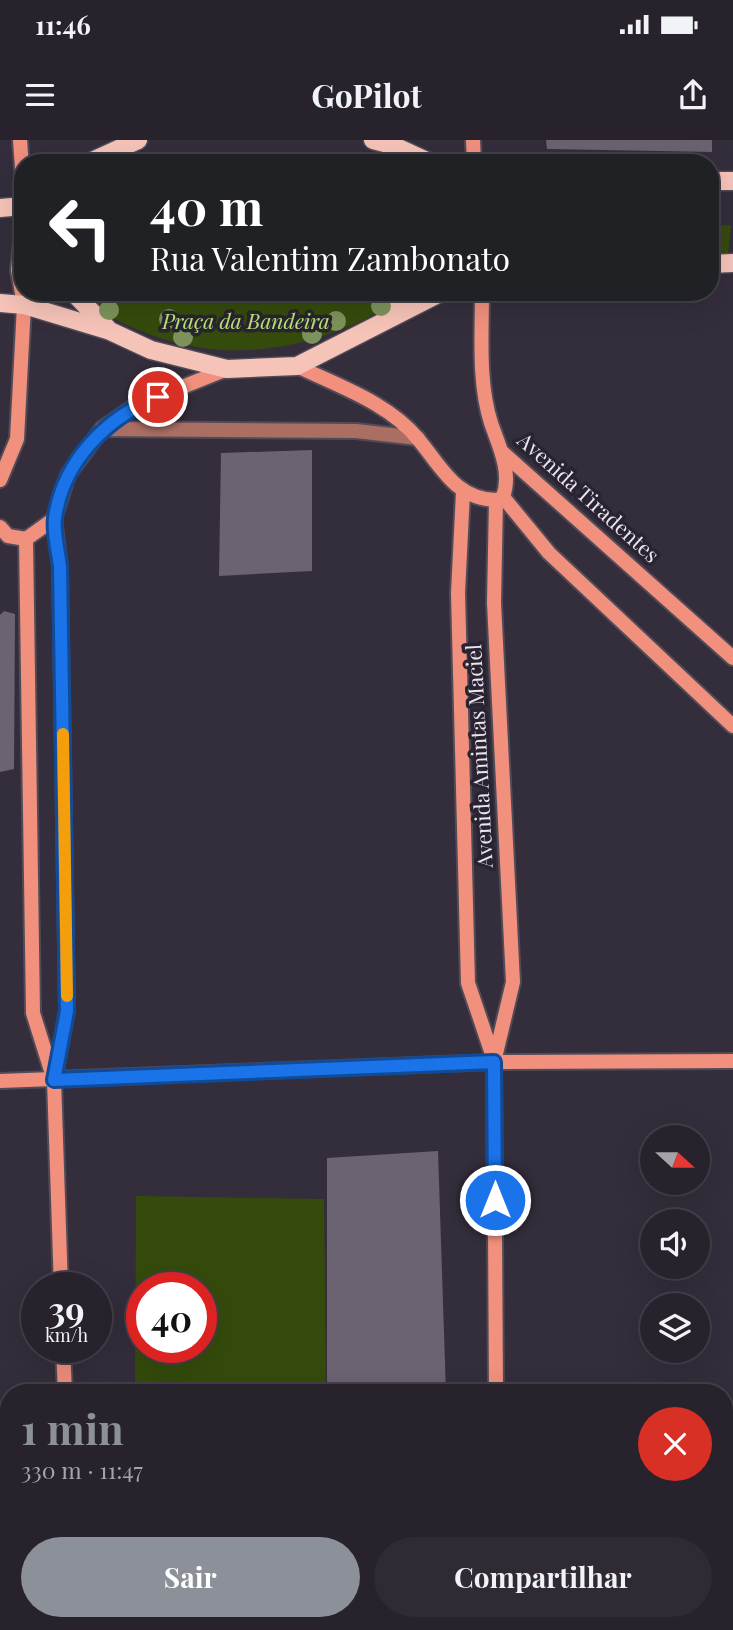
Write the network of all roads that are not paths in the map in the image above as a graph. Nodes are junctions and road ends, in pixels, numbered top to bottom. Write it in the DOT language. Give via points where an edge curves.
graph roads {
  1 [pos="138,140"];
  2 [pos="373,140"];
  3 [pos="393,145"];
  4 [pos="107,154"];
  5 [pos="400,154"];
  6 [pos="412,154"];
  7 [pos="23,301"];
  8 [pos="82,301"];
  9 [pos="402,301"];
  10 [pos="424,301"];
  11 [pos="482,301"];
  12 [pos="0,303"];
  13 [pos="24,305"];
  14 [pos="390,318"];
  15 [pos="110,331"];
  16 [pos="297,366"];
  17 [pos="227,369"];
  18 [pos="102,429"];
  19 [pos="418,438"];
  20 [pos="502,452"];
  21 [pos="0,480"];
  22 [pos="463,492"];
  23 [pos="499,498"];
  24 [pos="54,519"];
  25 [pos="3,536"];
  26 [pos="26,539"];
  27 [pos="733,658"];
  28 [pos="733,726"];
  29 [pos="733,1061"];
  30 [pos="494,1062"];
  31 [pos="54,1080"];
  32 [pos="0,1081"];
  33 [pos="60,1272"];
  34 [pos="64,1363"];
  35 [pos="65,1384"];
  36 [pos="496,1384"];
  1 -- 4 [label="main road"];
  2 -- 3 [label="main road"];
  3 -- 5 [label="main road"];
  3 -- 6 [label="main road"];
  7 -- 13 [label="main road"];
  8 -- 15 [label="main road"];
  9 -- 14 [label="main road"];
  10 -- 14 [label="main road"];
  11 -- 20 [label="main road, Avenida Tiradentes" via="482,372 490,419"];
  12 -- 13 [label="main road"];
  13 -- 15 [label="main road"];
  13 -- 21 [label="main road" via="17,439"];
  14 -- 16 [label="main road"];
  15 -- 17 [label="main road" via="151,350"];
  16 -- 17 [label="main road"];
  16 -- 19 [label="main road" via="395,415"];
  17 -- 18 [label="main road" via="135,406"];
  18 -- 19 [label="lane" via="356,431"];
  18 -- 24 [label="main road" via="68,475"];
  19 -- 22 [label="main road" via="438,468"];
  20 -- 23 [label="main road, Avenida Amintas Maciel" via="506,477"];
  20 -- 27 [label="main road, Avenida Tiradentes"];
  22 -- 23 [label="main road" via="482,500"];
  22 -- 30 [label="main road, Avenida Amintas Maciel" via="458,593 468,983"];
  23 -- 28 [label="main road" via="549,553"];
  23 -- 30 [label="main road, Avenida Amintas Maciel" via="494,603 513,982"];
  24 -- 26 [label="main road"];
  24 -- 31 [label="main road" via="60,566 67,1011"];
  25 -- 26 [label="main road"];
  26 -- 31 [label="main road" via="33,1013"];
  29 -- 30 [label="main road"];
  30 -- 31 [label="main road"];
  30 -- 36 [label="main road, Avenida Amintas Maciel"];
  31 -- 32 [label="main road"];
  31 -- 33 [label="main road"];
  34 -- 35 [label="main road"];
}
